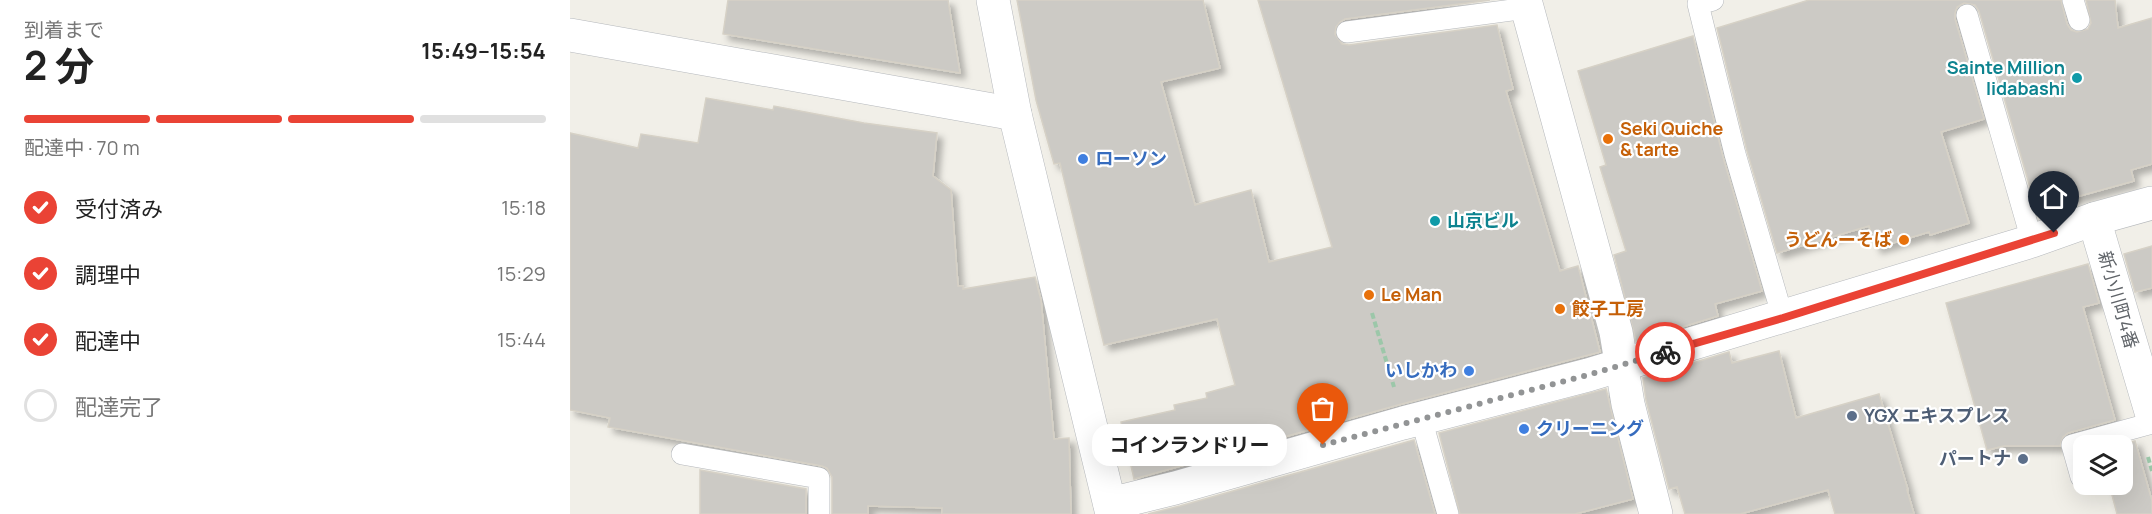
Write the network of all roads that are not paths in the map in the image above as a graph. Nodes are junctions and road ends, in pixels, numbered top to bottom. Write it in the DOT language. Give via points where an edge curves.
graph roads {
  1 [pos="993,0"];
  2 [pos="1713,0"];
  3 [pos="1526,4"];
  4 [pos="1967,15"];
  5 [pos="1347,32"];
  6 [pos="570,34"];
  7 [pos="1015,114"];
  8 [pos="2152,203"];
  9 [pos="2094,219"];
  10 [pos="2032,241"];
  11 [pos="1783,318"];
  12 [pos="1621,366"];
  13 [pos="2152,414"];
  14 [pos="1412,421"];
  15 [pos="2152,423"];
  16 [pos="2108,435"];
  17 [pos="682,454"];
  18 [pos="1111,509"];
  19 [pos="819,514"];
  20 [pos="1448,514"];
  21 [pos="1656,514"];
  1 -- 7 [label="street"];
  2 -- 11 [label="lane" via="1698,4 1735,154"];
  3 -- 5 [label="lane"];
  3 -- 12 [label="street" via="1616,332"];
  4 -- 10 [label="lane"];
  6 -- 7 [label="street"];
  7 -- 18 [label="street"];
  8 -- 9 [label="street"];
  9 -- 10 [label="street"];
  9 -- 13 [label="street, 新小川町4番"];
  10 -- 11 [label="street"];
  11 -- 12 [label="street"];
  12 -- 14 [label="street"];
  12 -- 21 [label="street"];
  14 -- 18 [label="street"];
  14 -- 20 [label="lane"];
  15 -- 16 [label="lane"];
  17 -- 19 [label="lane" via="819,478"];
}
